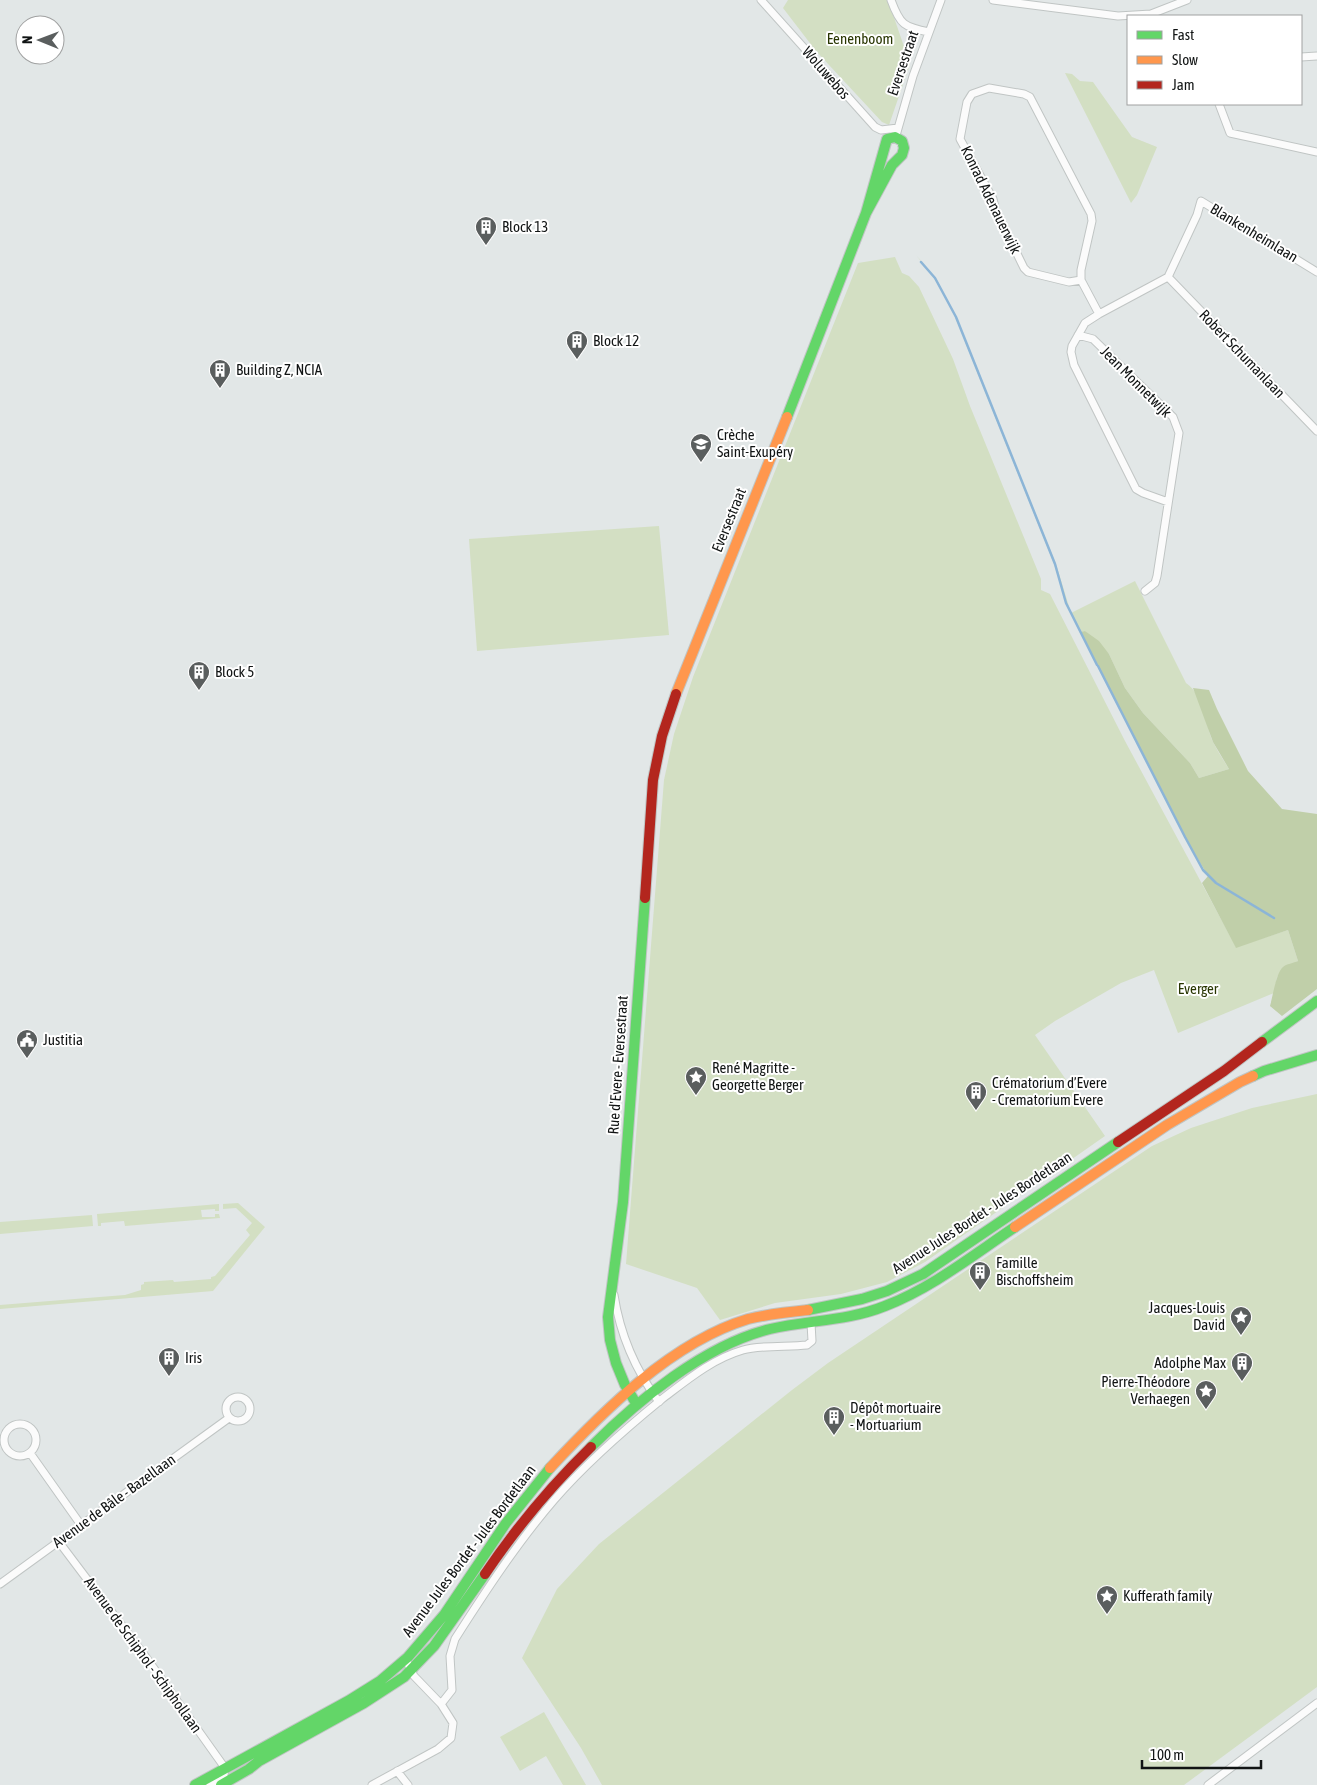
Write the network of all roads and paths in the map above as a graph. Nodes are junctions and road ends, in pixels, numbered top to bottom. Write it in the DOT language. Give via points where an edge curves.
graph roads {
  1 [pos="761,0"];
  2 [pos="891,0"];
  3 [pos="941,0"];
  4 [pos="993,0"];
  5 [pos="1188,0"];
  6 [pos="1127,15"];
  7 [pos="1134,15"];
  8 [pos="929,32"];
  9 [pos="1317,56"];
  10 [pos="1302,57"];
  11 [pos="1218,105"];
  12 [pos="893,134"];
  13 [pos="1317,152"];
  14 [pos="866,214"];
  15 [pos="1317,272"];
  16 [pos="1168,277"];
  17 [pos="1081,280"];
  18 [pos="1100,314"];
  19 [pos="1078,334"];
  20 [pos="1317,431"];
  21 [pos="1168,502"];
  22 [pos="1145,591"];
  23 [pos="648,845"];
  24 [pos="1317,1001"];
  25 [pos="1317,1055"];
  26 [pos="612,1287"];
  27 [pos="810,1309"];
  28 [pos="811,1323"];
  29 [pos="644,1380"];
  30 [pos="628,1393"];
  31 [pos="656,1398"];
  32 [pos="637,1405"];
  33 [pos="229,1418"];
  34 [pos="30,1453"];
  35 [pos="81,1525"];
  36 [pos="59,1542"];
  37 [pos="0,1584"];
  38 [pos="405,1658"];
  39 [pos="410,1671"];
  40 [pos="441,1704"];
  41 [pos="1317,1704"];
  42 [pos="259,1761"];
  43 [pos="225,1768"];
  44 [pos="398,1771"];
  45 [pos="195,1785"];
  46 [pos="210,1785"];
  47 [pos="222,1785"];
  48 [pos="372,1785"];
  49 [pos="408,1785"];
  50 [pos="1208,1785"];
  1 -- 12 [label="street, Woluwebos" via="875,127"];
  2 -- 8 [label="street" via="897,18 903,24"];
  3 -- 8 [label="street, Eversestraat"];
  4 -- 6 [label="street"];
  5 -- 7 [label="street" via="1150,14"];
  8 -- 12 [label="street, Eversestraat"];
  9 -- 10 [label="street"];
  11 -- 13 [label="street" via="1230,133"];
  12 -- 14 [label="main road, Eversestraat"];
  12 -- 14 [label="main road, Eversestraat" via="902,140 902,155 892,165"];
  14 -- 23 [label="main road, Eversestraat" via="672,702 655,766"];
  15 -- 16 [label="street, Blankenheimlaan" via="1201,201"];
  16 -- 18 [label="street"];
  16 -- 20 [label="street, Robert Schumanlaan"];
  17 -- 17 [label="street, Konrad Adenauerwijk" via="1091,214 1030,97 989,88 972,94 967,102 960,139 993,199 1024,268 1030,273 1069,282"];
  17 -- 18 [label="street"];
  18 -- 19 [label="street" via="1085,323"];
  19 -- 21 [label="street" via="1071,352 1074,365 1136,489"];
  19 -- 21 [label="street, Jean Monnetwijk" via="1093,339 1173,417 1179,433"];
  21 -- 22 [label="street, Jean Monnetwijk" via="1157,576 1155,583"];
  23 -- 26 [label="main road, Rue d'Evere - Eversestraat" via="623,1202"];
  24 -- 27 [label="main road, Avenue Jules Bordet - Jules Bordetlaan" via="1224,1071 923,1274 855,1302"];
  25 -- 28 [label="main road, Avenue Jules Bordet - Jules Bordetlaan" via="1264,1071 1210,1099 914,1294 859,1315"];
  26 -- 29 [label="street, Rue d'Evere - Eversestraat" via="626,1339"];
  26 -- 30 [label="main road, Rue d'Evere - Eversestraat" via="608,1331"];
  27 -- 28 [label="main road"];
  27 -- 29 [label="main road, Avenue Jules Bordet - Jules Bordetlaan" via="769,1314 727,1327 689,1346"];
  28 -- 31 [label="main road, Avenue Jules Bordet - Jules Bordetlaan" via="768,1330 731,1342 702,1358"];
  28 -- 31 [label="street, Avenue Jules Bordet - Jules Bordetlaan" via="812,1341 807,1345 744,1349 707,1366"];
  29 -- 30 [label="main road, Avenue Jules Bordet - Jules Bordetlaan"];
  29 -- 31 [label="street, Rue d'Evere - Eversestraat"];
  30 -- 32 [label="main road, Rue d'Evere - Eversestraat"];
  30 -- 38 [label="main road, Avenue Jules Bordet - Jules Bordetlaan" via="550,1468 421,1644"];
  31 -- 32 [label="main road, Avenue Jules Bordet - Jules Bordetlaan"];
  31 -- 40 [label="street, Avenue Jules Bordet - Jules Bordetlaan" via="554,1500 520,1543 455,1639 450,1656 452,1690"];
  32 -- 39 [label="main road, Avenue Jules Bordet - Jules Bordetlaan" via="591,1446 536,1506 444,1632"];
  33 -- 35 [label="street, Avenue de Bâle - Bazellaan"];
  34 -- 34 [label="street" via="19,1456 9,1452 4,1445 13,1425 24,1424 33,1430 36,1445"];
  34 -- 35 [label="street"];
  35 -- 36 [label="street, Avenue de Bâle - Bazellaan"];
  36 -- 37 [label="street, Avenue de Bâle - Bazellaan"];
  36 -- 43 [label="street, Avenue de Schiphol - Schiphollaan"];
  38 -- 39 [label="street"];
  38 -- 43 [label="main road, Avenue Jules Bordet - Jules Bordetlaan" via="351,1700"];
  39 -- 40 [label="street"];
  39 -- 42 [label="main road, Avenue Jules Bordet - Jules Bordetlaan" via="378,1695"];
  40 -- 44 [label="street" via="453,1723 451,1738"];
  41 -- 50 [label="street"];
  42 -- 43 [label="street, Avenue Jules Bordet - Jules Bordetlaan" via="238,1769"];
  42 -- 47 [label="main road, Avenue Jules Bordet - Jules Bordetlaan"];
  43 -- 45 [label="main road, Avenue Jules Bordet - Jules Bordetlaan"];
  43 -- 46 [label="street, Avenue Jules Bordet - Jules Bordetlaan" via="224,1775"];
  44 -- 48 [label="street"];
  44 -- 49 [label="street"];
}
